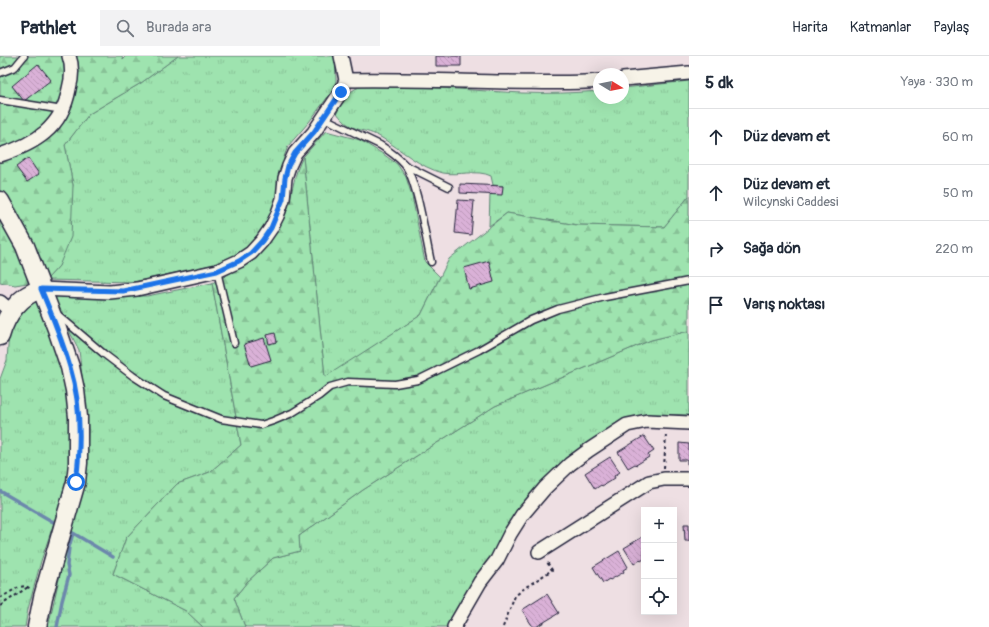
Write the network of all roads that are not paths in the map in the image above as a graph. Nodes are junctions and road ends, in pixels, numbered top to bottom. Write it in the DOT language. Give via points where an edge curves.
graph roads {
  1 [pos="24,56"];
  2 [pos="69,56"];
  3 [pos="341,56"];
  4 [pos="0,73"];
  5 [pos="689,73"];
  6 [pos="629,78"];
  7 [pos="346,80"];
  8 [pos="593,81"];
  9 [pos="0,100"];
  10 [pos="63,110"];
  11 [pos="324,118"];
  12 [pos="0,155"];
  13 [pos="405,164"];
  14 [pos="449,187"];
  15 [pos="0,201"];
  16 [pos="431,262"];
  17 [pos="217,271"];
  18 [pos="689,281"];
  19 [pos="41,289"];
  20 [pos="48,306"];
  21 [pos="6,307"];
  22 [pos="0,336"];
  23 [pos="234,343"];
  24 [pos="689,423"];
  25 [pos="689,479"];
  26 [pos="539,552"];
  27 [pos="38,627"];
  28 [pos="454,627"];
  1 -- 4 [label="lane" via="14,67"];
  2 -- 10 [label="street" via="72,65 71,80"];
  3 -- 7 [label="street"];
  5 -- 6 [label="street"];
  7 -- 8 [label="street"];
  7 -- 11 [label="street"];
  9 -- 10 [label="lane"];
  10 -- 12 [label="street" via="54,125 43,135 29,144"];
  11 -- 13 [label="lane" via="380,145"];
  11 -- 17 [label="street" via="295,153 288,166 283,199 271,228 262,241 251,253"];
  13 -- 14 [label="lane"];
  13 -- 16 [label="lane" via="412,181"];
  15 -- 19 [label="main road" via="25,246"];
  17 -- 19 [label="street" via="123,291"];
  17 -- 23 [label="lane"];
  18 -- 20 [label="lane" via="604,297 558,309 530,320 418,380 395,384 348,382 330,387 292,413 261,425 221,419 164,396 104,354"];
  19 -- 20 [label="main road"];
  19 -- 21 [label="main road"];
  20 -- 27 [label="main road" via="70,367 75,390 78,463"];
  21 -- 22 [label="main road"];
  24 -- 28 [label="street" via="647,421 627,426 576,459 531,504"];
  25 -- 26 [label="street" via="648,482"];
}
